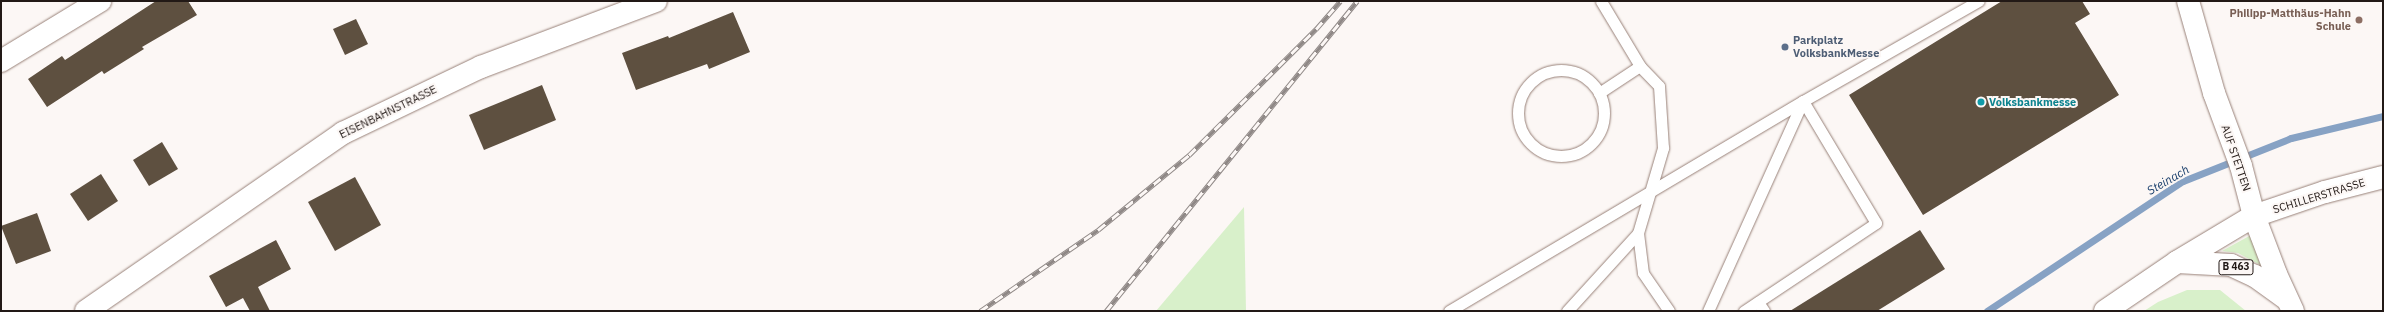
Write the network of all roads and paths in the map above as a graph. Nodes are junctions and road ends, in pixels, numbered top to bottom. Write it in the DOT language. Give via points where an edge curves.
graph roads {
  1 [pos="100,1"];
  2 [pos="656,1"];
  3 [pos="1601,1"];
  4 [pos="1978,1"];
  5 [pos="2188,1"];
  6 [pos="1,61"];
  7 [pos="1640,66"];
  8 [pos="1600,93"];
  9 [pos="1803,101"];
  10 [pos="2383,177"];
  11 [pos="1650,191"];
  12 [pos="2254,216"];
  13 [pos="1638,233"];
  14 [pos="2177,262"];
  15 [pos="2290,305"];
  16 [pos="1761,306"];
  17 [pos="86,311"];
  18 [pos="1449,311"];
  19 [pos="1568,311"];
  20 [pos="1669,311"];
  21 [pos="1708,311"];
  22 [pos="1744,311"];
  23 [pos="2105,311"];
  1 -- 6 [label="street"];
  2 -- 17 [label="street, EISENBAHNSTRASSE" via="481,67 343,133"];
  3 -- 7 [label="lane"];
  4 -- 9 [label="lane"];
  5 -- 12 [label="street, AUF STETTEN" via="2222,119 2241,166"];
  7 -- 8 [label="lane"];
  7 -- 11 [label="lane" via="1659,86 1663,148"];
  8 -- 8 [label="lane" via="1589,80 1574,72 1557,70 1541,75 1528,85 1519,100 1518,117 1523,133 1533,146 1548,155 1565,157 1581,152 1595,141 1603,126 1604,110"];
  9 -- 11 [label="lane"];
  9 -- 16 [label="lane" via="1876,223"];
  9 -- 21 [label="lane"];
  10 -- 12 [label="street, SCHILLERSTRASSE" via="2324,192"];
  11 -- 13 [label="lane"];
  11 -- 18 [label="lane"];
  12 -- 14 [label="street, SCHILLERSTRASSE"];
  12 -- 15 [label="street, AUF STETTEN / B 463"];
  13 -- 19 [label="lane"];
  13 -- 20 [label="lane" via="1643,273"];
  14 -- 15 [label="street, B 463" via="2231,264 2255,276"];
  14 -- 23 [label="street, SCHILLERSTRASSE"];
  16 -- 22 [label="lane"];
}
